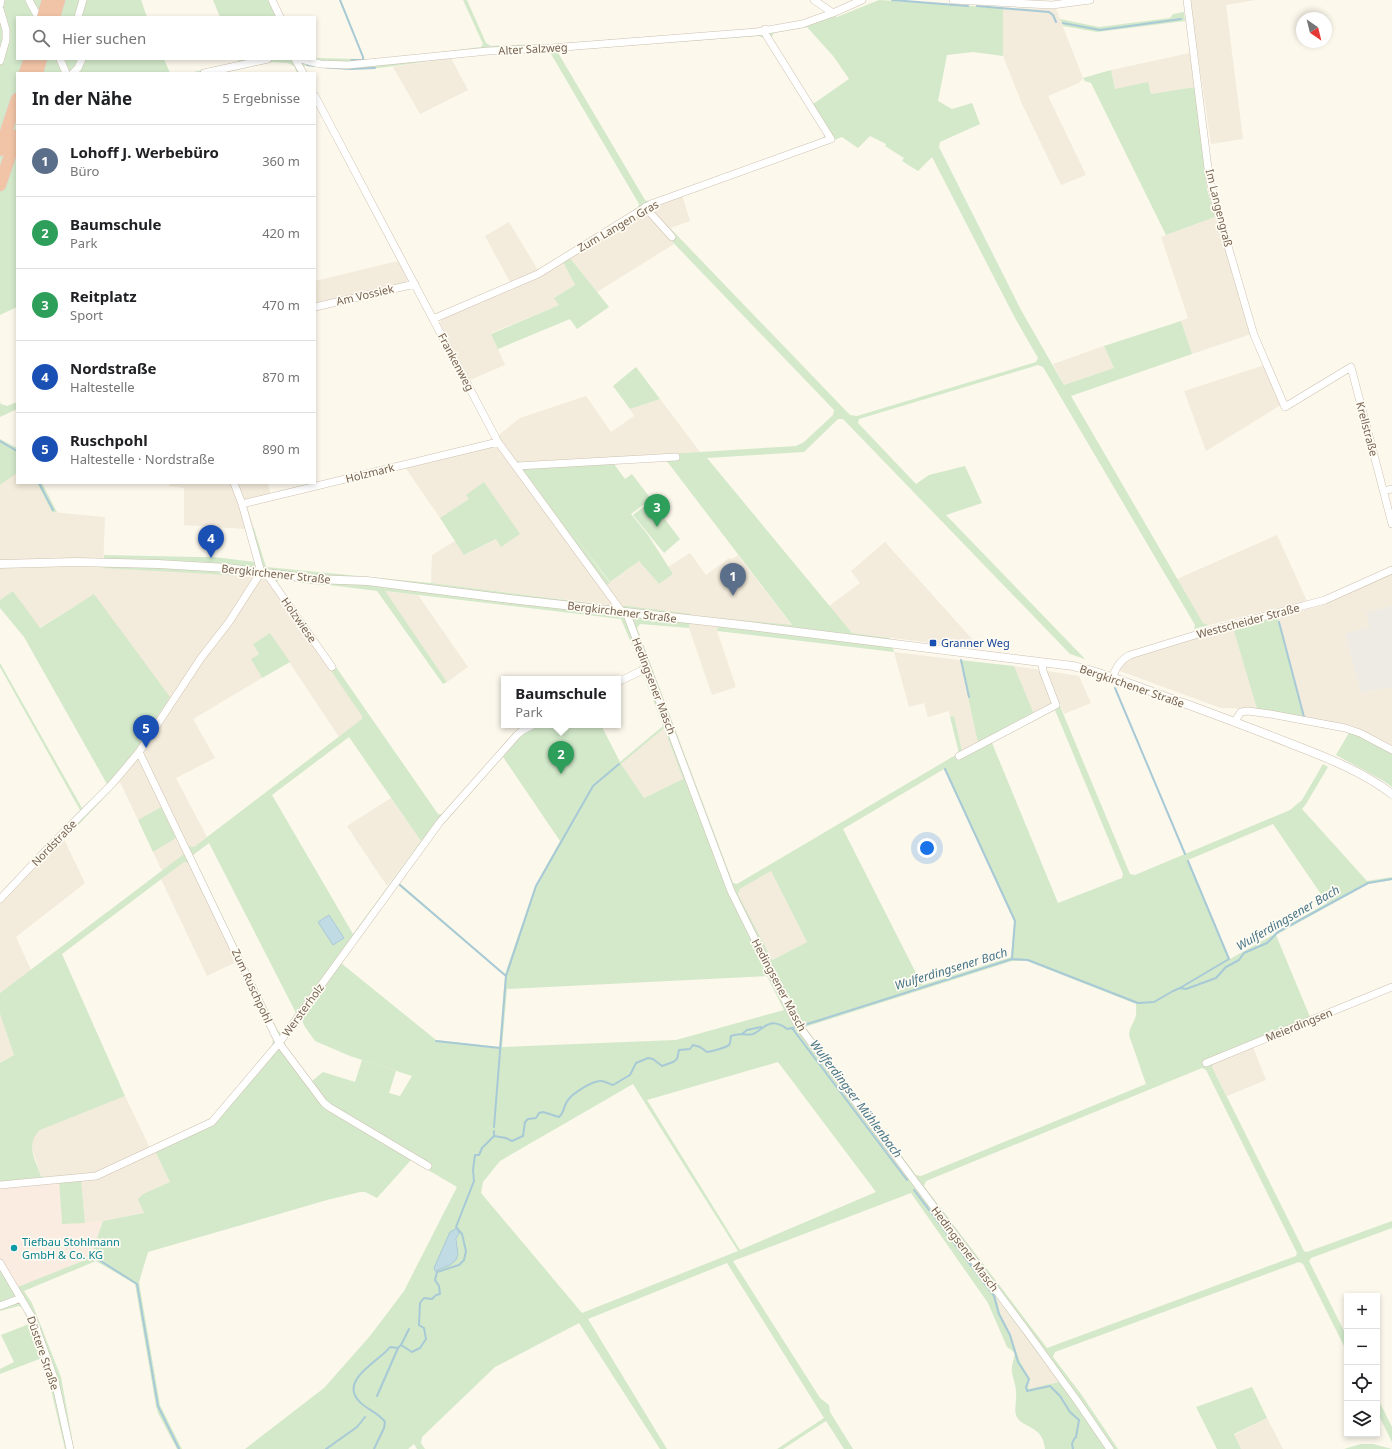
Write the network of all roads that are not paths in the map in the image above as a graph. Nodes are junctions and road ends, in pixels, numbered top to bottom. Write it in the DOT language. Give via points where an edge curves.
graph roads {
  1 [pos="1,0"];
  2 [pos="29,0"];
  3 [pos="48,0"];
  4 [pos="59,0"];
  5 [pos="82,0"];
  6 [pos="272,0"];
  7 [pos="814,0"];
  8 [pos="862,0"];
  9 [pos="953,0"];
  10 [pos="1085,0"];
  11 [pos="1187,0"];
  12 [pos="1052,3"];
  13 [pos="0,5"];
  14 [pos="0,9"];
  15 [pos="833,13"];
  16 [pos="37,16"];
  17 [pos="43,16"];
  18 [pos="54,16"];
  19 [pos="78,16"];
  20 [pos="280,16"];
  21 [pos="765,29"];
  22 [pos="30,60"];
  23 [pos="42,60"];
  24 [pos="82,60"];
  25 [pos="263,60"];
  26 [pos="296,60"];
  27 [pos="305,60"];
  28 [pos="0,61"];
  29 [pos="62,62"];
  30 [pos="25,72"];
  31 [pos="37,72"];
  32 [pos="66,72"];
  33 [pos="74,72"];
  34 [pos="209,72"];
  35 [pos="302,72"];
  36 [pos="316,98"];
  37 [pos="16,102"];
  38 [pos="16,138"];
  39 [pos="0,150"];
  40 [pos="0,185"];
  41 [pos="645,207"];
  42 [pos="672,237"];
  43 [pos="415,284"];
  44 [pos="316,307"];
  45 [pos="433,319"];
  46 [pos="1351,367"];
  47 [pos="498,442"];
  48 [pos="676,457"];
  49 [pos="517,466"];
  50 [pos="234,484"];
  51 [pos="1392,489"];
  52 [pos="1384,491"];
  53 [pos="242,504"];
  54 [pos="1392,524"];
  55 [pos="0,564"];
  56 [pos="1392,570"];
  57 [pos="264,572"];
  58 [pos="624,612"];
  59 [pos="1042,663"];
  60 [pos="332,667"];
  61 [pos="647,668"];
  62 [pos="1112,678"];
  63 [pos="621,681"];
  64 [pos="1235,721"];
  65 [pos="527,728"];
  66 [pos="1392,750"];
  67 [pos="139,752"];
  68 [pos="960,756"];
  69 [pos="1392,794"];
  70 [pos="0,899"];
  71 [pos="1392,986"];
  72 [pos="279,1043"];
  73 [pos="1206,1063"];
  74 [pos="428,1166"];
  75 [pos="0,1185"];
  76 [pos="0,1263"];
  77 [pos="21,1298"];
  78 [pos="0,1306"];
  79 [pos="70,1449"];
  80 [pos="1110,1449"];
  1 -- 13 [label="street"];
  2 -- 16 [label="street"];
  3 -- 17 [label="highway"];
  4 -- 18 [label="highway"];
  5 -- 19 [label="street"];
  6 -- 20 [label="street"];
  7 -- 15 [label="street"];
  8 -- 15 [label="street, Alter Salzweg"];
  9 -- 12 [label="street"];
  10 -- 12 [label="street"];
  11 -- 46 [label="street, Im Langengraß" via="1209,176 1254,335 1285,407"];
  14 -- 28 [label="street" via="6,30"];
  15 -- 21 [label="street, Alter Salzweg" via="802,24"];
  21 -- 27 [label="street, Alter Salzweg" via="756,32 488,51 348,65 320,64"];
  21 -- 41 [label="street, Zum Langen Gras" via="766,35 831,139"];
  22 -- 30 [label="highway"];
  23 -- 31 [label="highway"];
  24 -- 33 [label="street"];
  25 -- 34 [label="street"];
  26 -- 35 [label="street"];
  29 -- 32 [label="street"];
  36 -- 43 [label="street, Frankenweg"];
  37 -- 39 [label="highway"];
  38 -- 40 [label="highway"];
  41 -- 42 [label="street"];
  41 -- 45 [label="street, Zum Langen Gras" via="538,274"];
  43 -- 44 [label="street, Am Vossiek"];
  43 -- 45 [label="street, Frankenweg"];
  45 -- 47 [label="street, Frankenweg"];
  46 -- 52 [label="street, Krellstraße"];
  47 -- 49 [label="street, Frankenweg"];
  47 -- 53 [label="street, Holzmark"];
  48 -- 49 [label="street"];
  49 -- 58 [label="street, Frankenweg"];
  50 -- 53 [label="street, Holzwiese"];
  51 -- 52 [label="street"];
  52 -- 54 [label="street, Krellstraße"];
  53 -- 57 [label="street, Holzwiese"];
  55 -- 57 [label="street, Bergkirchener Straße" via="126,562"];
  56 -- 62 [label="street, Westscheider Straße" via="1325,600 1130,655 1122,660"];
  57 -- 58 [label="street, Bergkirchener Straße" via="314,579 367,581"];
  57 -- 60 [label="street, Holzwiese"];
  57 -- 67 [label="street, Nordstraße" via="201,658"];
  58 -- 59 [label="street, Bergkirchener Straße"];
  58 -- 61 [label="street, Hedingsener Masch"];
  59 -- 62 [label="street, Bergkirchener Straße" via="1073,666"];
  59 -- 68 [label="street" via="1056,705"];
  61 -- 63 [label="street"];
  61 -- 80 [label="street, Hedingsener Masch" via="731,891 798,1026 1028,1332"];
  62 -- 64 [label="street, Bergkirchener Straße"];
  64 -- 66 [label="street" via="1241,712 1248,711 1278,715 1346,728"];
  64 -- 69 [label="street, Bergkirchener Straße" via="1329,759"];
  65 -- 72 [label="street, Wersterholz" via="517,735 440,822"];
  67 -- 70 [label="street, Nordstraße" via="112,784"];
  67 -- 72 [label="street, Zum Ruschpohl"];
  71 -- 73 [label="street, Meierdingsen"];
  72 -- 74 [label="street, Zum Ruschpohl" via="324,1103"];
  72 -- 75 [label="street, Wersterholz" via="217,1117 206,1125 96,1176"];
  76 -- 77 [label="street, Düstere Straße"];
  77 -- 78 [label="street"];
  77 -- 79 [label="street, Düstere Straße" via="33,1319 55,1381"];
}
